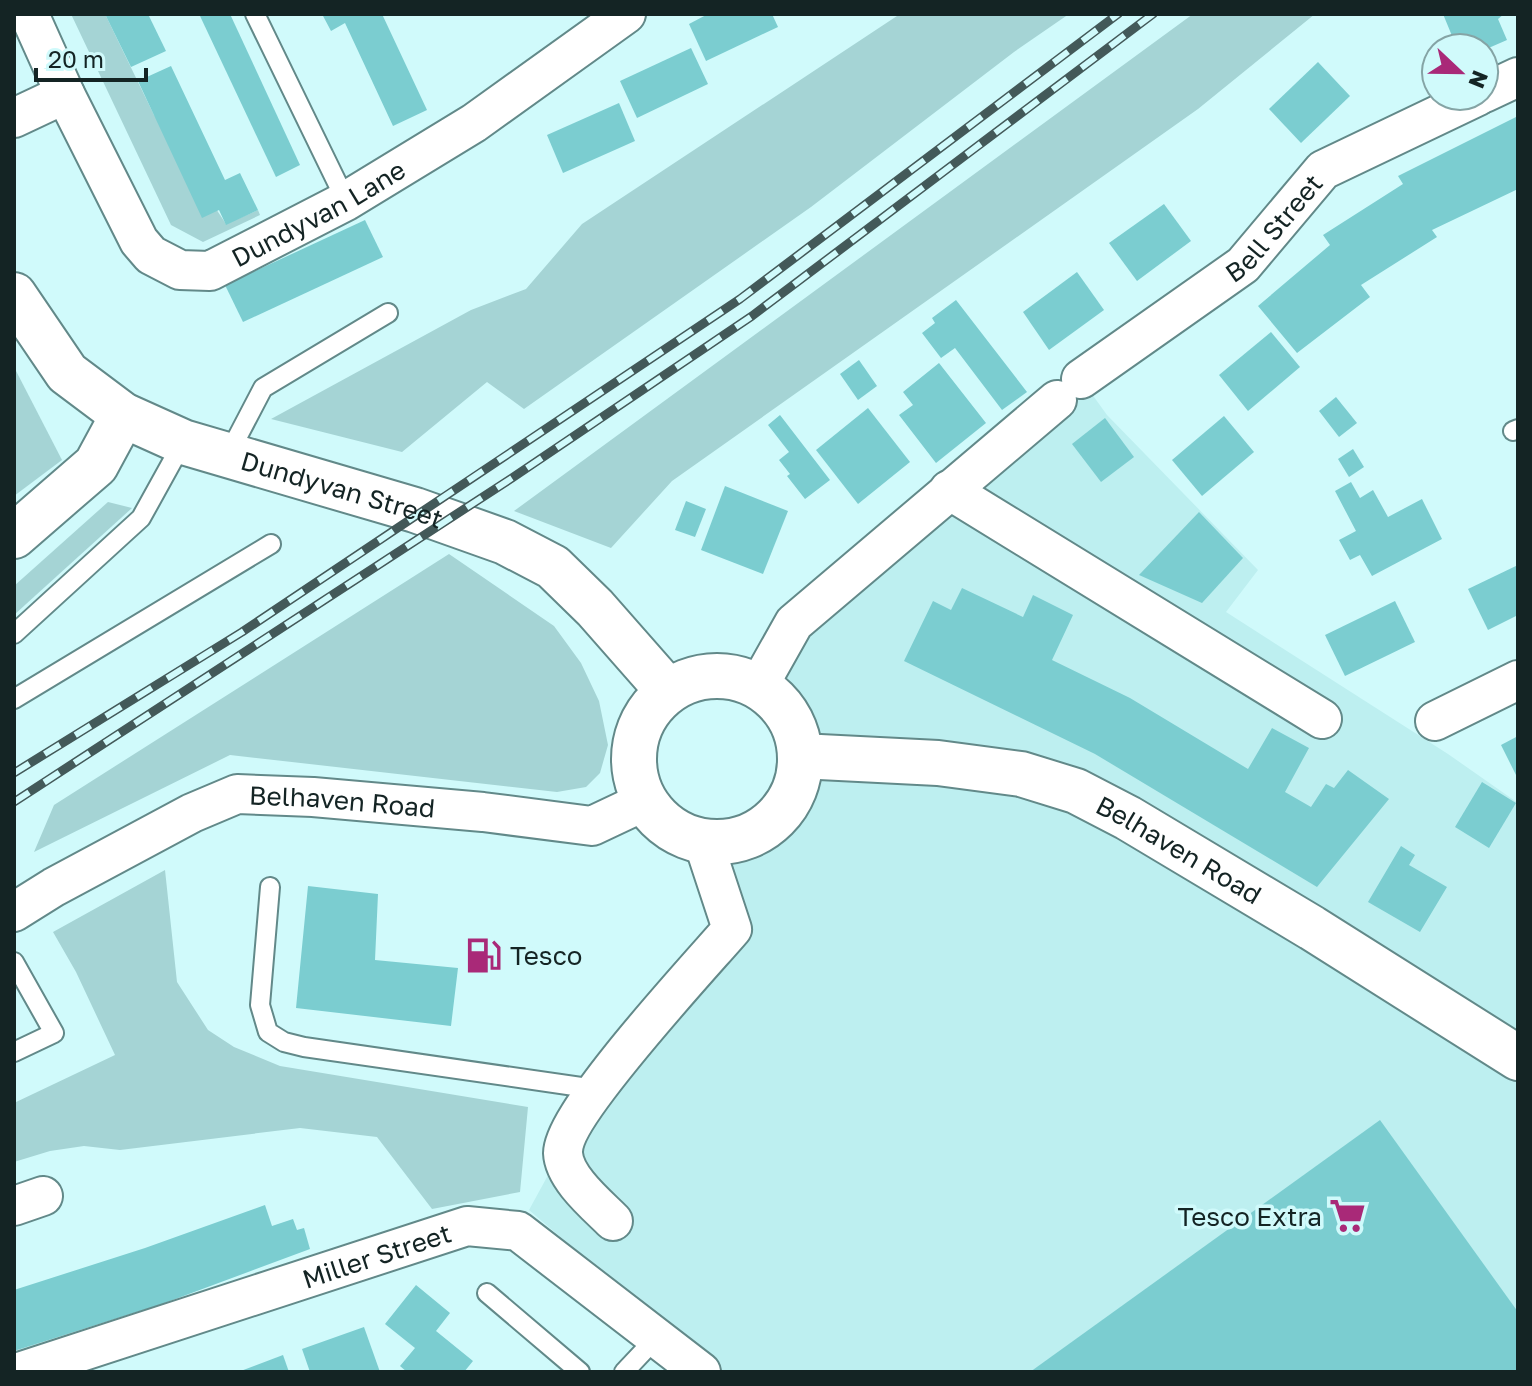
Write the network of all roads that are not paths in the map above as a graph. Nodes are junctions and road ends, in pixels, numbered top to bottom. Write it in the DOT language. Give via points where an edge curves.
graph roads {
  1 [pos="29,14"];
  2 [pos="255,14"];
  3 [pos="626,14"];
  4 [pos="65,94"];
  5 [pos="1444,112"];
  6 [pos="14,118"];
  7 [pos="346,201"];
  8 [pos="14,295"];
  9 [pos="388,313"];
  10 [pos="123,415"];
  11 [pos="183,442"];
  12 [pos="228,455"];
  13 [pos="949,490"];
  14 [pos="14,536"];
  15 [pos="271,544"];
  16 [pos="14,634"];
  17 [pos="1518,680"];
  18 [pos="758,687"];
  19 [pos="668,691"];
  20 [pos="14,699"];
  21 [pos="1322,719"];
  22 [pos="1435,721"];
  23 [pos="800,756"];
  24 [pos="645,801"];
  25 [pos="703,841"];
  26 [pos="270,887"];
  27 [pos="14,912"];
  28 [pos="14,962"];
  29 [pos="14,1052"];
  30 [pos="1518,1058"];
  31 [pos="595,1089"];
  32 [pos="613,1221"];
  33 [pos="487,1293"];
  34 [pos="657,1337"];
  35 [pos="19,1372"];
  36 [pos="580,1372"];
  37 [pos="624,1372"];
  38 [pos="701,1372"];
  1 -- 4 [label="street, Dundyvan Lane"];
  2 -- 7 [label="lane"];
  3 -- 7 [label="street, Dundyvan Lane" via="474,123"];
  4 -- 6 [label="street"];
  4 -- 7 [label="street, Dundyvan Lane" via="139,241 151,255 180,270 210,271"];
  5 -- 13 [label="street, Bell Street" via="1323,170 1243,265 1069,390"];
  8 -- 10 [label="street, Dundyvan Street" via="67,373"];
  9 -- 12 [label="lane" via="263,388"];
  10 -- 11 [label="street, Dundyvan Street"];
  10 -- 14 [label="street" via="96,465"];
  11 -- 12 [label="street, Dundyvan Street"];
  11 -- 16 [label="lane" via="141,518"];
  12 -- 19 [label="street, Dundyvan Street" via="415,510 505,542 553,567"];
  13 -- 18 [label="street, Bell Street" via="794,623"];
  13 -- 21 [label="street"];
  15 -- 20 [label="lane"];
  17 -- 22 [label="street"];
  18 -- 19 [label="street" via="713,676"];
  18 -- 23 [label="street" via="783,709"];
  19 -- 24 [label="street" via="649,708 639,729 636,779"];
  23 -- 25 [label="street" via="791,797 779,814 745,837"];
  23 -- 30 [label="street, Belhaven Road" via="938,763 1021,774 1076,791 1312,928"];
  24 -- 25 [label="street" via="670,828"];
  24 -- 27 [label="street, Belhaven Road" via="592,826 452,809 237,794 192,813"];
  25 -- 31 [label="street" via="732,929"];
  26 -- 31 [label="lane" via="260,1005 268,1032 284,1042"];
  28 -- 29 [label="lane" via="54,1033"];
  31 -- 32 [label="street" via="571,1127 563,1153 585,1194"];
  33 -- 36 [label="lane"];
  34 -- 35 [label="street, Miller Street" via="518,1231 467,1226"];
  34 -- 37 [label="lane"];
  34 -- 38 [label="street, Miller Street"];
}
